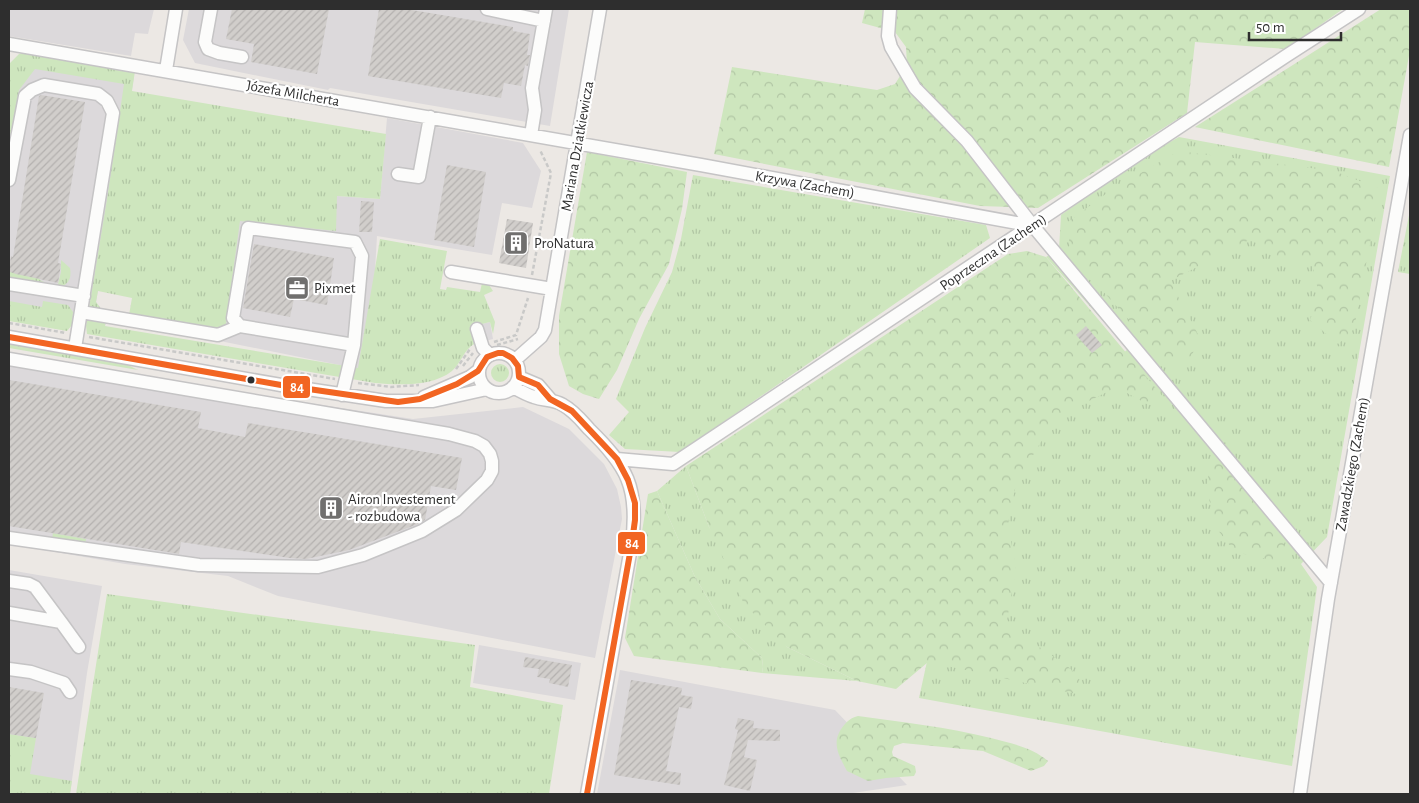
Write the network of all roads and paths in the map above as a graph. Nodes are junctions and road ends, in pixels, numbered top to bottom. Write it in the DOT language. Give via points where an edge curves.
graph roads {
  1 [pos="176,9"];
  2 [pos="211,9"];
  3 [pos="486,9"];
  4 [pos="600,9"];
  5 [pos="890,9"];
  6 [pos="1359,9"];
  7 [pos="545,15"];
  8 [pos="9,44"];
  9 [pos="242,57"];
  10 [pos="166,70"];
  11 [pos="430,117"];
  12 [pos="1410,135"];
  13 [pos="531,136"];
  14 [pos="577,144"];
  15 [pos="398,174"];
  16 [pos="9,180"];
  17 [pos="1033,226"];
  18 [pos="451,272"];
  19 [pos="9,284"];
  20 [pos="552,289"];
  21 [pos="84,296"];
  22 [pos="81,312"];
  23 [pos="240,326"];
  24 [pos="9,327"];
  25 [pos="477,329"];
  26 [pos="524,334"];
  27 [pos="9,337"];
  28 [pos="76,343"];
  29 [pos="354,345"];
  30 [pos="486,352"];
  31 [pos="9,359"];
  32 [pos="515,360"];
  33 [pos="152,362"];
  34 [pos="479,370"];
  35 [pos="459,371"];
  36 [pos="149,382"];
  37 [pos="516,382"];
  38 [pos="422,388"];
  39 [pos="487,389"];
  40 [pos="344,390"];
  41 [pos="404,391"];
  42 [pos="413,396"];
  43 [pos="617,459"];
  44 [pos="9,538"];
  45 [pos="9,582"];
  46 [pos="1331,583"];
  47 [pos="9,613"];
  48 [pos="61,622"];
  49 [pos="79,647"];
  50 [pos="9,670"];
  51 [pos="70,692"];
  52 [pos="587,794"];
  53 [pos="1300,794"];
  1 -- 10 [label="street"];
  2 -- 9 [label="street" via="205,42 208,49"];
  3 -- 7 [label="street"];
  4 -- 14 [label="street, Mariana Dziatkiewicza"];
  5 -- 17 [label="street" via="888,36 891,47 915,88 967,141"];
  6 -- 17 [label="street, Poprzeczna (Zachem)"];
  7 -- 13 [label="street" via="532,88 535,110"];
  8 -- 10 [label="street, Józefa Milcherta"];
  10 -- 11 [label="street, Józefa Milcherta"];
  11 -- 13 [label="street, Józefa Milcherta"];
  11 -- 15 [label="street" via="419,177"];
  12 -- 46 [label="street, Zawadzkiego (Zachem)"];
  13 -- 14 [label="street, Józefa Milcherta"];
  14 -- 17 [label="street, Krzywa (Zachem)"];
  14 -- 20 [label="street, Mariana Dziatkiewicza"];
  16 -- 21 [label="street" via="25,96 32,90 44,85 98,94 107,101 113,113"];
  17 -- 43 [label="street, Poprzeczna (Zachem)" via="673,464"];
  17 -- 46 [label="street"];
  18 -- 20 [label="street"];
  19 -- 21 [label="street"];
  20 -- 32 [label="street, Mariana Dziatkiewicza" via="545,330"];
  21 -- 22 [label="street"];
  22 -- 23 [label="street" via="218,335"];
  22 -- 28 [label="street"];
  23 -- 29 [label="street"];
  23 -- 29 [label="street" via="233,318 248,228 355,242 362,256"];
  24 -- 28 [label="path"];
  25 -- 30 [label="street"];
  26 -- 30 [label="path" via="518,340"];
  27 -- 28 [label="street"];
  28 -- 33 [label="street"];
  28 -- 40 [label="path"];
  29 -- 40 [label="street"];
  30 -- 32 [label="street" via="504,353"];
  30 -- 34 [label="street"];
  30 -- 35 [label="path" via="471,353"];
  31 -- 36 [label="street"];
  32 -- 37 [label="street" via="519,368"];
  33 -- 36 [label="street"];
  33 -- 40 [label="street"];
  34 -- 39 [label="street" via="480,379"];
  34 -- 42 [label="street" via="448,388"];
  36 -- 44 [label="street" via="449,434 484,446 490,454 492,471 456,510 422,531 318,567 199,565"];
  37 -- 39 [label="street" via="509,391 500,393"];
  37 -- 43 [label="street" via="538,385 550,399 572,411"];
  38 -- 42 [label="path"];
  39 -- 42 [label="street" via="433,401"];
  40 -- 41 [label="path"];
  40 -- 42 [label="street" via="386,401"];
  43 -- 52 [label="street" via="632,494 635,520"];
  45 -- 48 [label="street" via="29,584 35,588"];
  46 -- 53 [label="street, Zawadzkiego (Zachem)"];
  47 -- 48 [label="street"];
  48 -- 49 [label="street"];
  50 -- 51 [label="street" via="30,672 64,683"];
}
